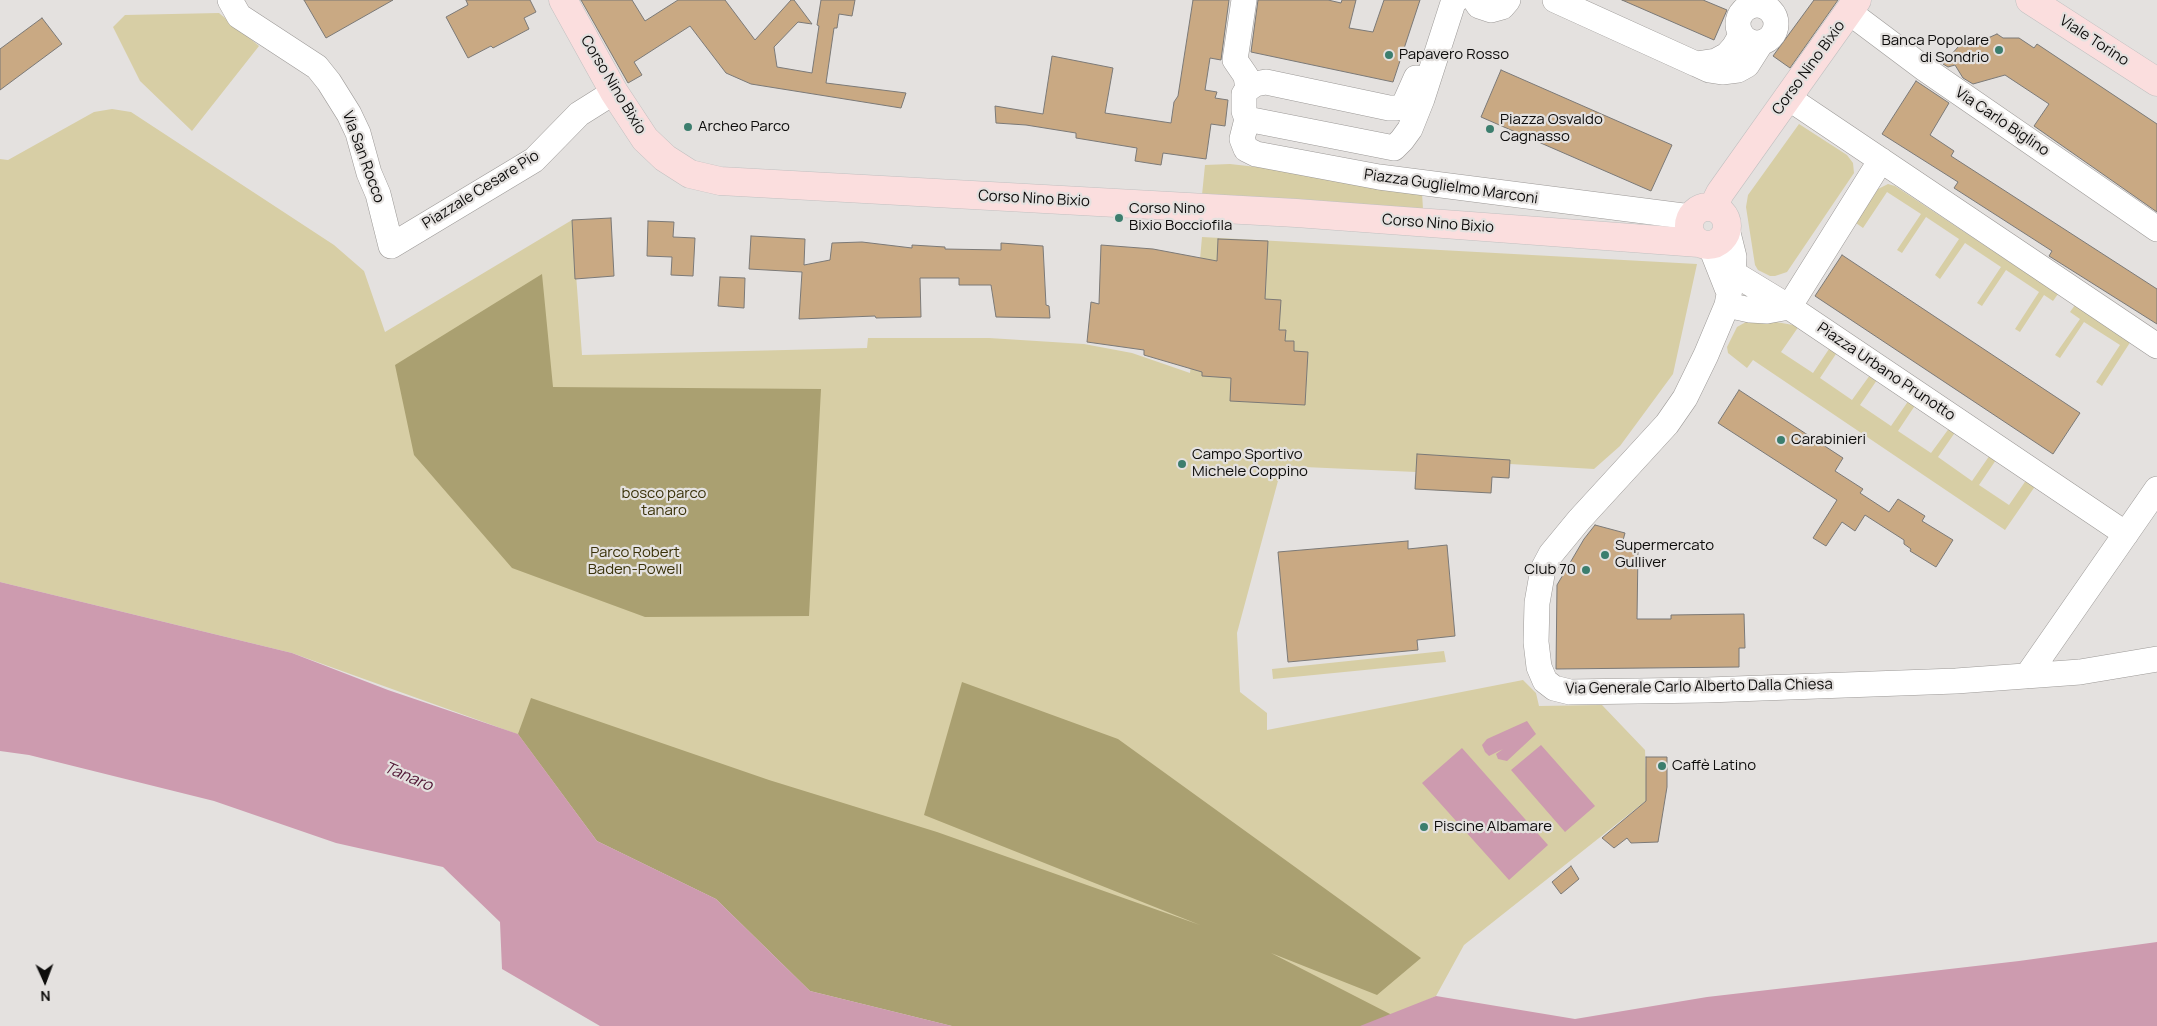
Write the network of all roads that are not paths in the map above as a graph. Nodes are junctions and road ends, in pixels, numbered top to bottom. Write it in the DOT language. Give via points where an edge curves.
graph roads {
  1 [pos="230,0"];
  2 [pos="563,0"];
  3 [pos="1244,0"];
  4 [pos="1443,0"];
  5 [pos="1456,0"];
  6 [pos="1475,0"];
  7 [pos="1508,0"];
  8 [pos="1555,0"];
  9 [pos="2030,0"];
  10 [pos="1765,4"];
  11 [pos="1855,4"];
  12 [pos="1751,39"];
  13 [pos="2157,82"];
  14 [pos="1248,89"];
  15 [pos="614,92"];
  16 [pos="1787,96"];
  17 [pos="1247,119"];
  18 [pos="1881,160"];
  19 [pos="1708,228"];
  20 [pos="2157,229"];
  21 [pos="391,246"];
  22 [pos="1730,290"];
  23 [pos="1789,307"];
  24 [pos="2157,346"];
  25 [pos="2157,489"];
  26 [pos="2126,534"];
  27 [pos="2157,659"];
  28 [pos="2027,676"];
  1 -- 21 [label="street, Via San Rocco" via="239,16 316,66 329,82 358,133"];
  2 -- 15 [label="main road, Corso Nino Bixio"];
  3 -- 14 [label="street" via="1235,60 1246,76"];
  4 -- 14 [label="street" via="1410,94 1404,105 1398,108 1266,82"];
  5 -- 17 [label="street, Piazza Guglielmo Marconi" via="1410,129 1394,148"];
  6 -- 7 [label="street" via="1479,6 1491,10 1502,7"];
  8 -- 12 [label="street" via="1696,64 1716,60"];
  9 -- 13 [label="main road, Viale Torino"];
  10 -- 12 [label="street" via="1741,13 1738,20"];
  10 -- 12 [label="street" via="1776,19 1774,34"];
  11 -- 16 [label="main road, Corso Nino Bixio"];
  11 -- 20 [label="street, Via Carlo Biglino" via="1924,69"];
  14 -- 17 [label="street, Piazza Guglielmo Marconi" via="1243,103"];
  15 -- 19 [label="main road, Corso Nino Bixio" via="645,139 665,158 690,174 720,181 1296,213 1596,236"];
  15 -- 21 [label="street, Piazzale Cesare Pio" via="579,114 534,160"];
  16 -- 18 [label="street"];
  16 -- 19 [label="main road, Corso Nino Bixio" via="1720,193"];
  17 -- 19 [label="street, Piazza Guglielmo Marconi" via="1243,128 1243,145 1256,154 1379,178"];
  18 -- 23 [label="street"];
  18 -- 24 [label="street"];
  19 -- 22 [label="street"];
  22 -- 23 [label="street, Piazza Urbano Prunotto"];
  22 -- 28 [label="street, Via Generale Carlo Alberto Dalla Chiesa" via="1706,356 1681,405 1551,554 1543,569 1537,602 1536,642 1539,667 1545,681 1554,688 1570,692 1707,690"];
  23 -- 26 [label="street, Piazza Urbano Prunotto"];
  25 -- 26 [label="street"];
  26 -- 28 [label="street"];
  27 -- 28 [label="street, Via Generale Carlo Alberto Dalla Chiesa" via="2080,672"];
}
